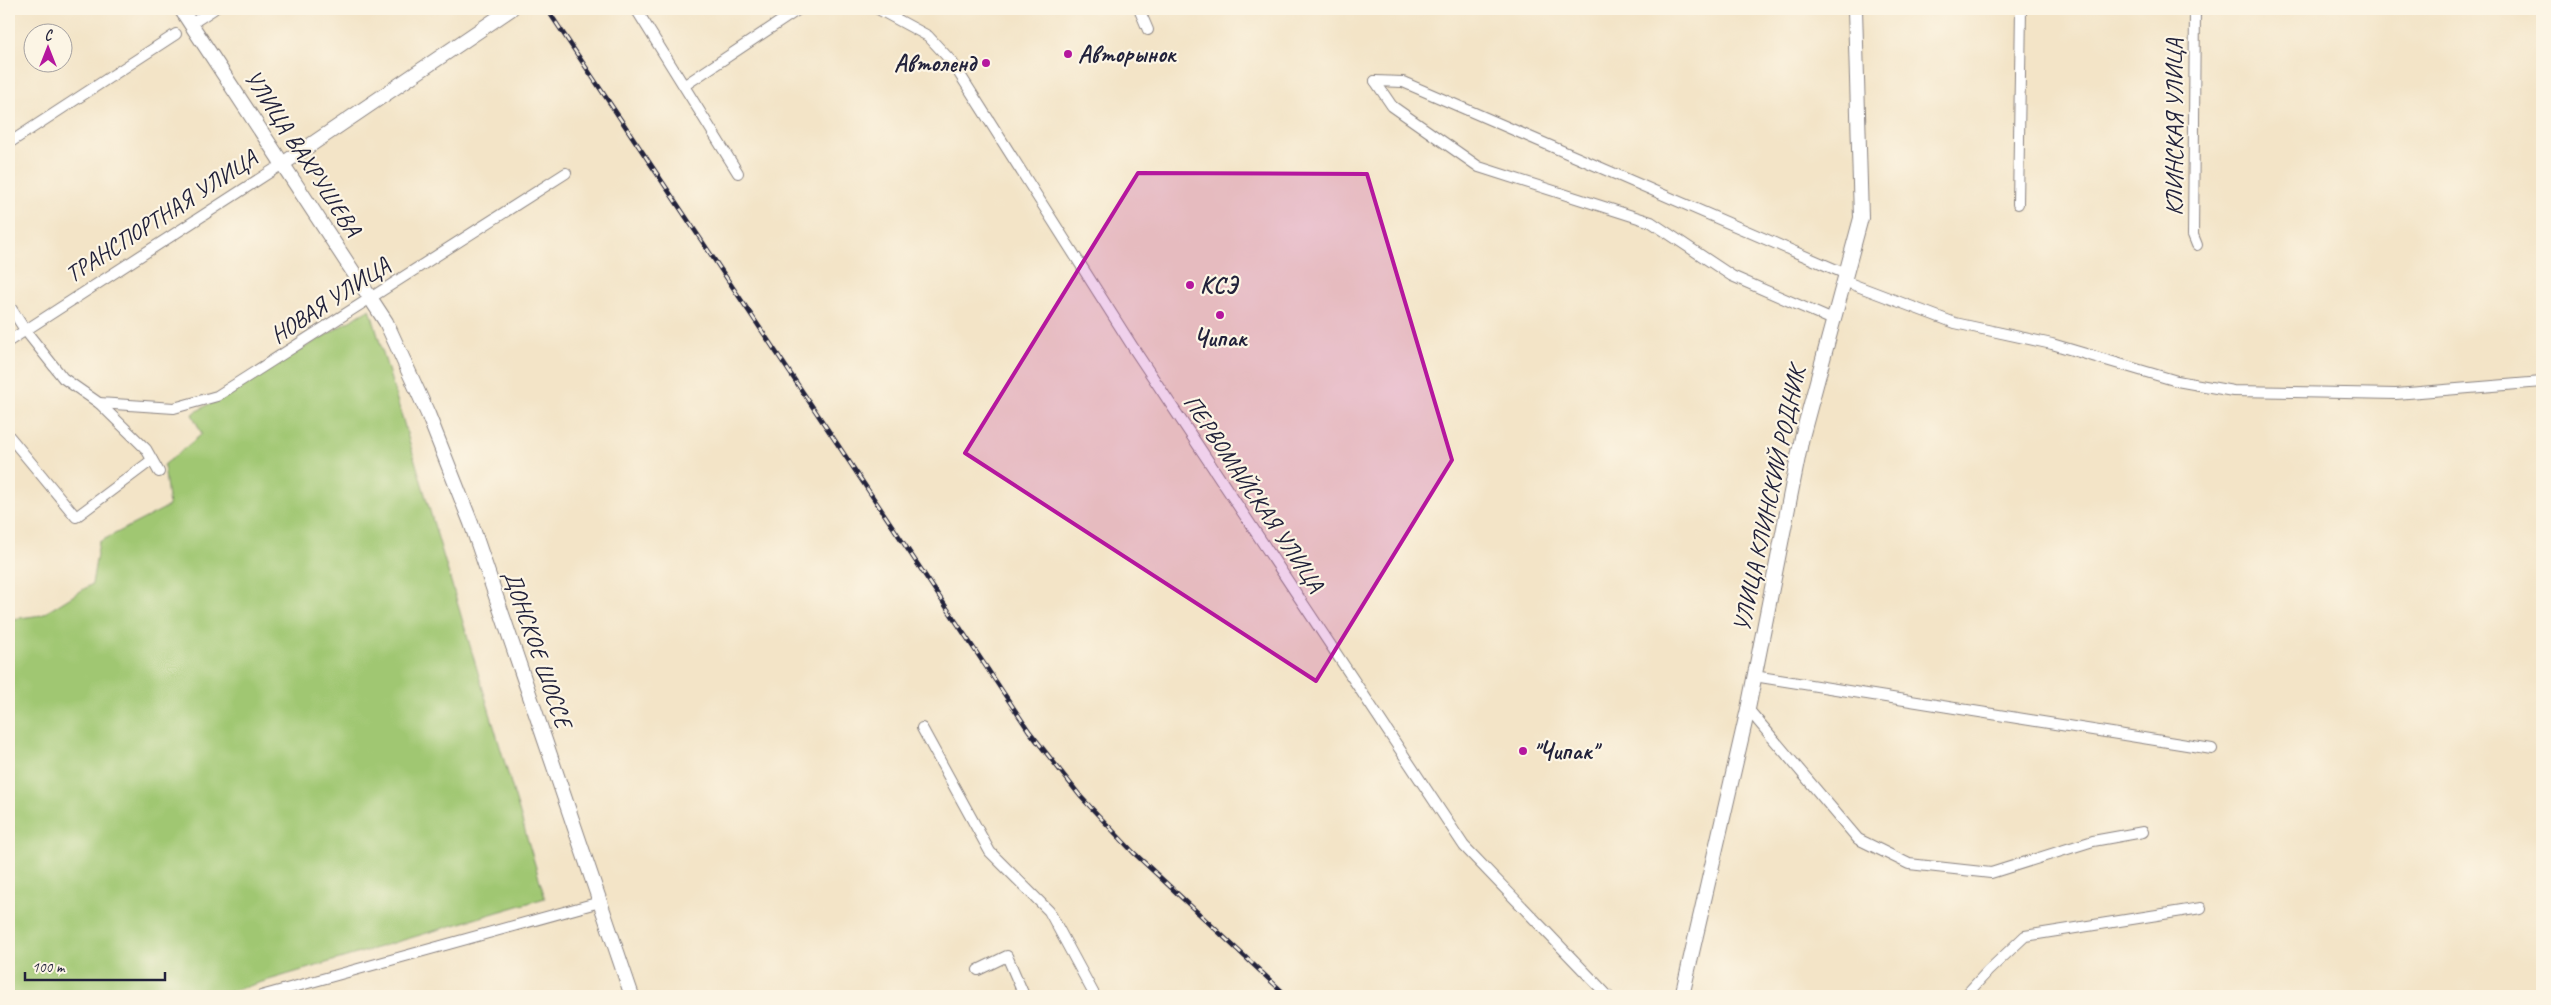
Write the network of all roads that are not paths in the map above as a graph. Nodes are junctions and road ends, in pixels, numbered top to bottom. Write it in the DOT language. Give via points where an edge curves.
graph roads {
  1 [pos="181,9"];
  2 [pos="214,9"];
  3 [pos="511,9"];
  4 [pos="636,9"];
  5 [pos="799,9"];
  6 [pos="878,9"];
  7 [pos="1139,9"];
  8 [pos="1854,9"];
  9 [pos="2021,9"];
  10 [pos="2195,9"];
  11 [pos="191,24"];
  12 [pos="1148,30"];
  13 [pos="176,34"];
  14 [pos="685,85"];
  15 [pos="9,143"];
  16 [pos="284,164"];
  17 [pos="738,173"];
  18 [pos="566,174"];
  19 [pos="2018,204"];
  20 [pos="2197,245"];
  21 [pos="1845,277"];
  22 [pos="370,297"];
  23 [pos="9,305"];
  24 [pos="1834,320"];
  25 [pos="386,322"];
  26 [pos="25,330"];
  27 [pos="9,341"];
  28 [pos="2542,382"];
  29 [pos="99,403"];
  30 [pos="9,436"];
  31 [pos="152,460"];
  32 [pos="159,472"];
  33 [pos="1754,676"];
  34 [pos="1748,709"];
  35 [pos="922,728"];
  36 [pos="2212,749"];
  37 [pos="2143,832"];
  38 [pos="600,902"];
  39 [pos="2200,908"];
  40 [pos="978,970"];
  41 [pos="261,996"];
  42 [pos="632,996"];
  43 [pos="1020,996"];
  44 [pos="1095,996"];
  45 [pos="1608,996"];
  46 [pos="1682,996"];
  47 [pos="1965,996"];
  1 -- 11 [label="main road, УЛИЦА ВАХРУШЕВА"];
  2 -- 11 [label="street"];
  3 -- 16 [label="main road, ТРАНСПОРТНАЯ УЛИЦА"];
  4 -- 14 [label="street"];
  5 -- 14 [label="street"];
  6 -- 45 [label="street, ПЕРВОМАЙСКАЯ УЛИЦА" via="928,36 952,62 1136,352 1464,846"];
  7 -- 12 [label="street"];
  8 -- 21 [label="main road, УЛИЦА КЛИНСКИЙ РОДНИК" via="1861,218"];
  9 -- 19 [label="street"];
  10 -- 20 [label="street, КЛИНСКАЯ УЛИЦА" via="2193,235"];
  11 -- 16 [label="main road, УЛИЦА ВАХРУШЕВА"];
  13 -- 15 [label="street"];
  14 -- 17 [label="street"];
  16 -- 22 [label="main road, УЛИЦА ВАХРУШЕВА"];
  16 -- 26 [label="street, ТРАНСПОРТНАЯ УЛИЦА"];
  18 -- 22 [label="street, НОВАЯ УЛИЦА"];
  21 -- 24 [label="main road, УЛИЦА КЛИНСКИЙ РОДНИК"];
  21 -- 24 [label="street" via="1403,82 1375,81 1392,106 1479,167 1651,222 1732,276"];
  21 -- 28 [label="street" via="1955,323 2052,344 2177,381 2234,391 2396,394"];
  22 -- 25 [label="main road, УЛИЦА ВАХРУШЕВА"];
  22 -- 29 [label="street, НОВАЯ УЛИЦА" via="217,396 174,408"];
  23 -- 26 [label="street"];
  24 -- 33 [label="main road, УЛИЦА КЛИНСКИЙ РОДНИК" via="1802,437"];
  25 -- 38 [label="main road, ДОНСКОЕ ШОССЕ" via="428,414 471,523"];
  26 -- 27 [label="street, ТРАНСПОРТНАЯ УЛИЦА"];
  26 -- 29 [label="street" via="64,378"];
  29 -- 31 [label="street" via="146,449"];
  30 -- 31 [label="street" via="76,517"];
  31 -- 32 [label="street"];
  33 -- 34 [label="main road, УЛИЦА КЛИНСКИЙ РОДНИК"];
  33 -- 36 [label="street"];
  34 -- 37 [label="street" via="1858,839 1909,864 1992,873 2093,841"];
  34 -- 46 [label="main road, УЛИЦА КЛИНСКИЙ РОДНИК"];
  35 -- 44 [label="street" via="990,852 1049,911"];
  38 -- 41 [label="street"];
  38 -- 42 [label="main road, ДОНСКОЕ ШОССЕ"];
  39 -- 47 [label="street" via="2026,936"];
  40 -- 43 [label="street" via="1007,956 1023,993"];
}
